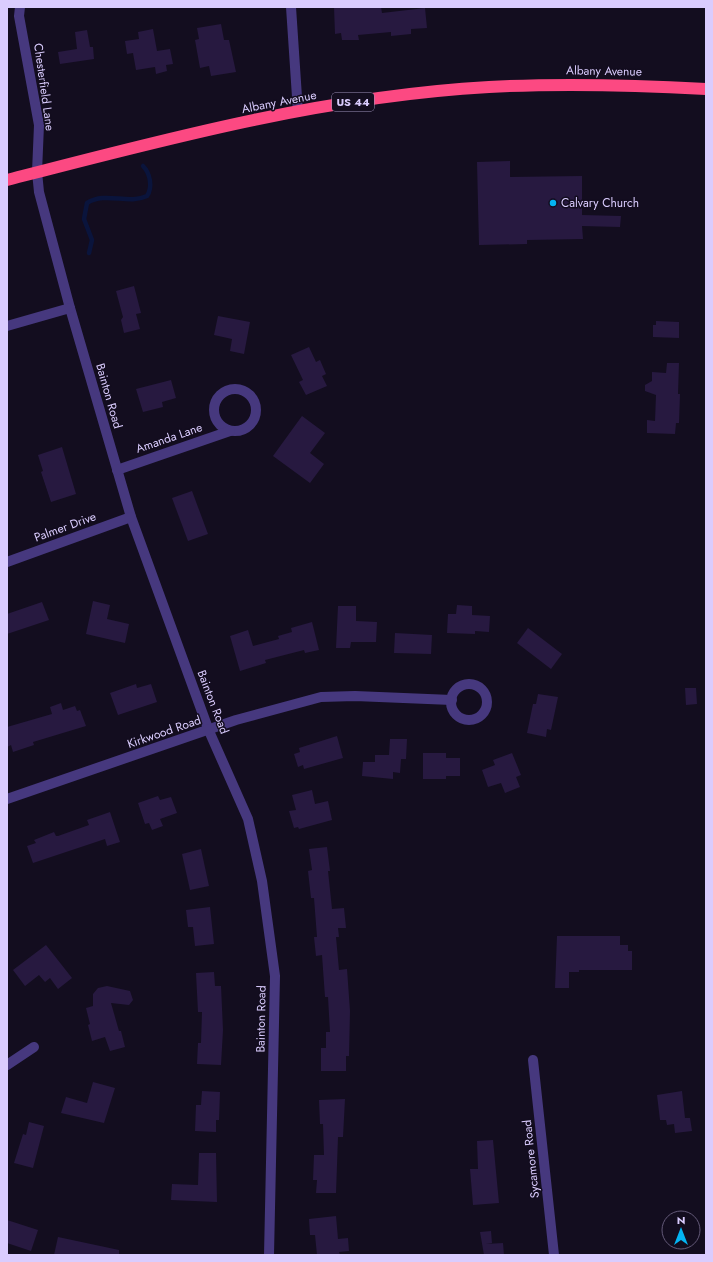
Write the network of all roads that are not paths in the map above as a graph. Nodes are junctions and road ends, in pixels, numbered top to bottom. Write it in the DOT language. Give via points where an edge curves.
graph roads {
  1 [pos="20,7"];
  2 [pos="291,7"];
  3 [pos="706,89"];
  4 [pos="298,112"];
  5 [pos="37,172"];
  6 [pos="7,180"];
  7 [pos="70,308"];
  8 [pos="7,326"];
  9 [pos="230,431"];
  10 [pos="117,470"];
  11 [pos="131,517"];
  12 [pos="7,562"];
  13 [pos="452,700"];
  14 [pos="210,731"];
  15 [pos="7,799"];
  16 [pos="34,1047"];
  17 [pos="533,1060"];
  18 [pos="7,1065"];
  19 [pos="269,1255"];
  20 [pos="554,1255"];
  1 -- 5 [label="street, Chesterfield Lane" via="19,16 39,125"];
  2 -- 4 [label="street"];
  3 -- 4 [label="highway, Albany Avenue / US 44" via="561,84 488,87 385,98"];
  4 -- 5 [label="highway, Albany Avenue / US 44" via="192,133"];
  5 -- 6 [label="highway, Albany Avenue / US 44"];
  5 -- 7 [label="street, Bainton Road" via="39,192"];
  7 -- 8 [label="street"];
  7 -- 10 [label="street, Bainton Road"];
  9 -- 9 [label="street, Amanda Lane" via="223,428 215,418 214,404 222,393 241,390 253,399 256,413 254,420 244,430"];
  9 -- 10 [label="street, Amanda Lane"];
  10 -- 11 [label="street, Bainton Road"];
  11 -- 12 [label="street, Palmer Drive"];
  11 -- 14 [label="street, Bainton Road"];
  13 -- 14 [label="street, Kirkwood Road" via="321,697 236,720"];
  14 -- 15 [label="street, Kirkwood Road"];
  14 -- 19 [label="street, Bainton Road" via="248,819 262,882 275,976"];
  16 -- 18 [label="street"];
  17 -- 20 [label="street, Sycamore Road"];
}
